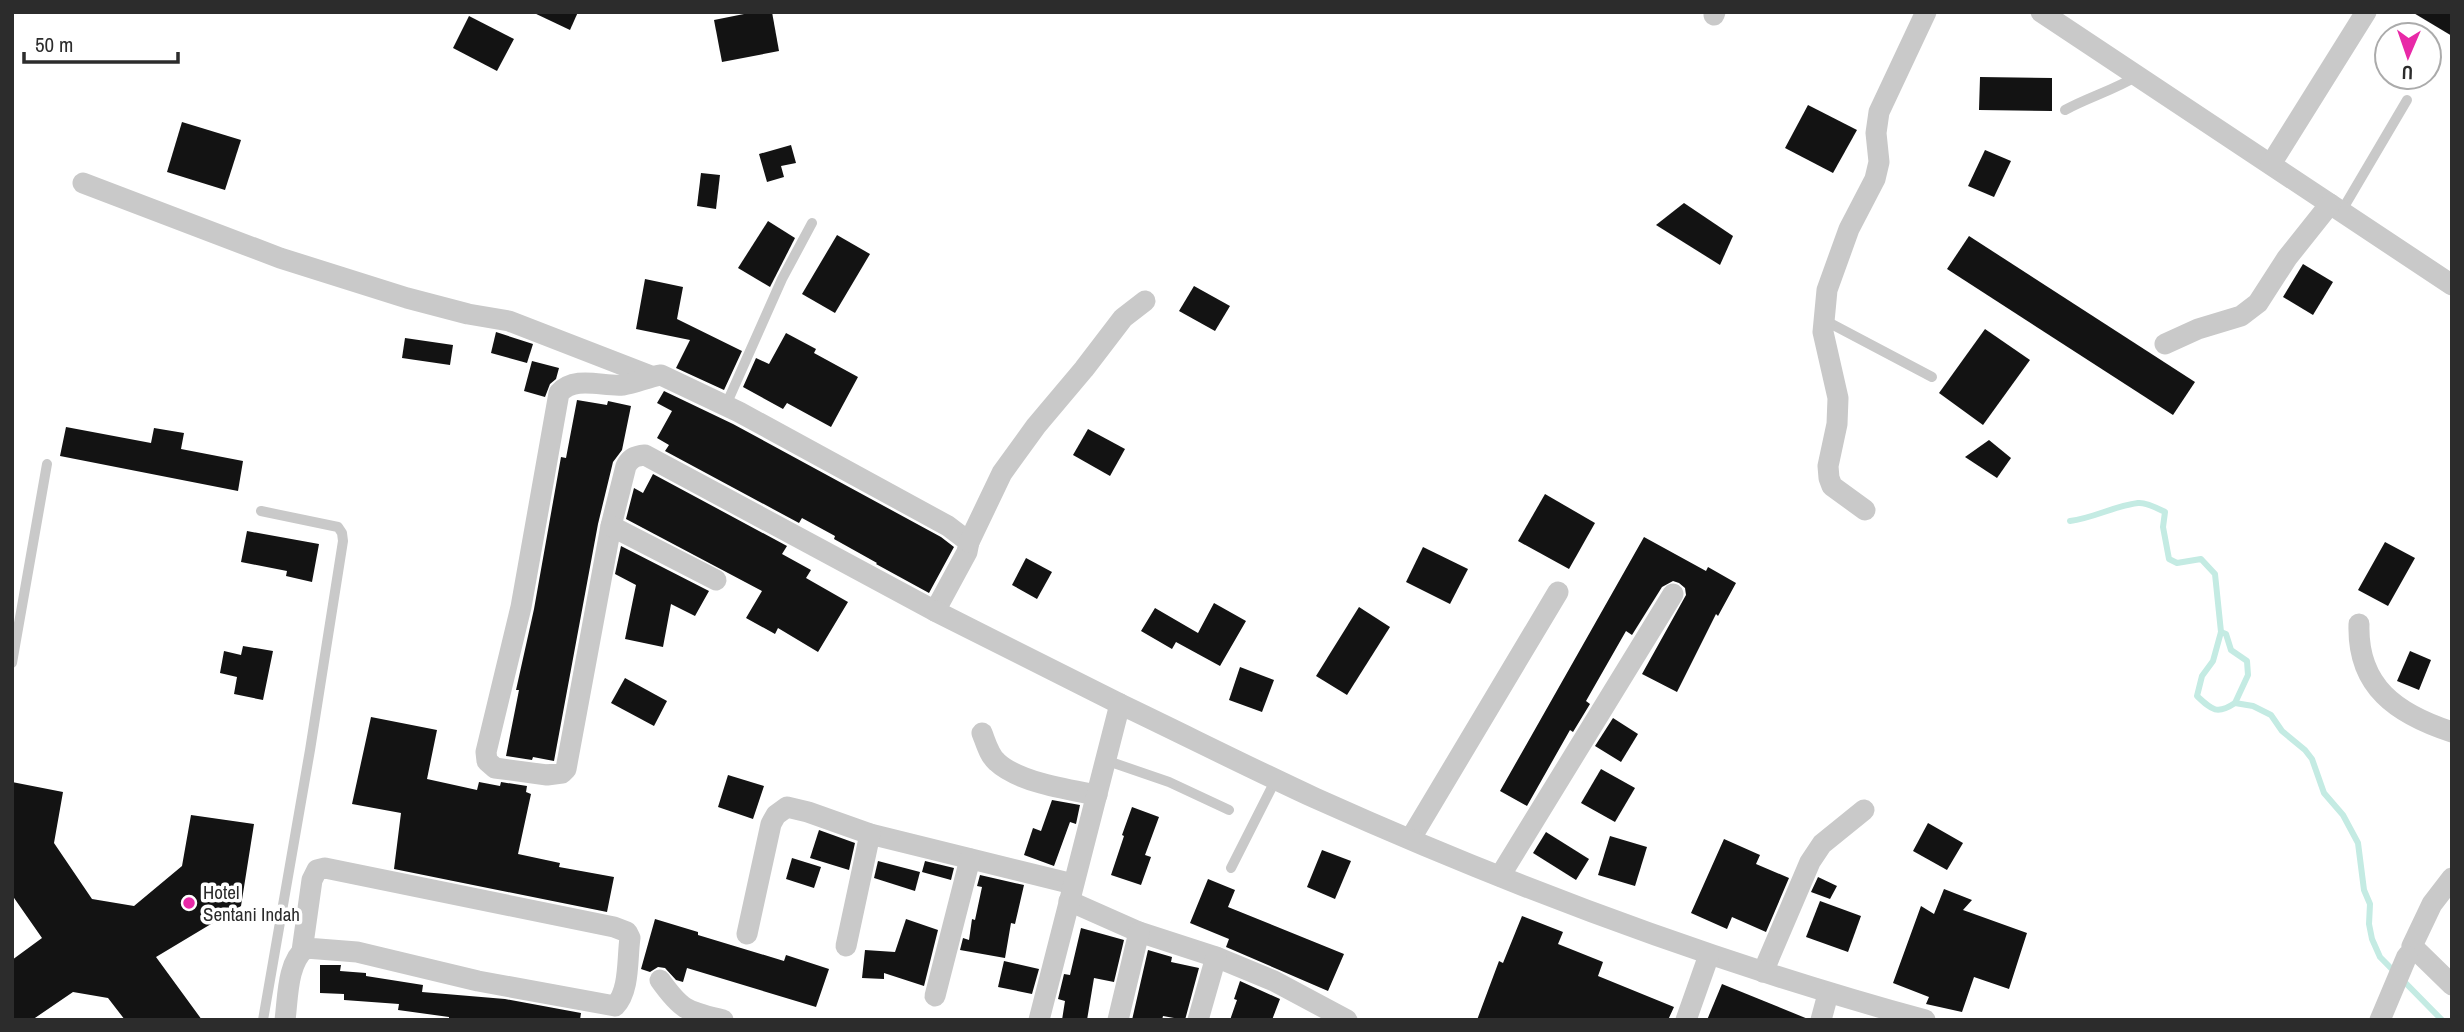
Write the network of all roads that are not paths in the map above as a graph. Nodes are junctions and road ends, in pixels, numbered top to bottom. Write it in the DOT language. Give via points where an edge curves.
graph roads {
  1 [pos="1926,12"];
  2 [pos="2041,12"];
  3 [pos="2365,12"];
  4 [pos="2137,76"];
  5 [pos="2407,100"];
  6 [pos="2065,110"];
  7 [pos="2271,164"];
  8 [pos="83,183"];
  9 [pos="2335,208"];
  10 [pos="812,223"];
  11 [pos="2452,285"];
  12 [pos="1145,301"];
  13 [pos="1825,320"];
  14 [pos="2165,344"];
  15 [pos="651,376"];
  16 [pos="1932,377"];
  17 [pos="726,405"];
  18 [pos="47,464"];
  19 [pos="261,510"];
  20 [pos="1865,510"];
  21 [pos="611,526"];
  22 [pos="969,542"];
  23 [pos="716,580"];
  24 [pos="1558,592"];
  25 [pos="1673,594"];
  26 [pos="935,611"];
  27 [pos="2359,624"];
  28 [pos="12,663"];
  29 [pos="1120,704"];
  30 [pos="2452,732"];
  31 [pos="982,733"];
  32 [pos="1105,760"];
  33 [pos="1276,779"];
  34 [pos="1097,795"];
  35 [pos="1229,810"];
  36 [pos="1864,810"];
  37 [pos="870,834"];
  38 [pos="1411,838"];
  39 [pos="970,859"];
  40 [pos="1231,868"];
  41 [pos="1500,876"];
  42 [pos="2452,878"];
  43 [pos="1071,893"];
  44 [pos="1139,932"];
  45 [pos="747,934"];
  46 [pos="846,946"];
  47 [pos="302,951"];
  48 [pos="1709,955"];
  49 [pos="2407,956"];
  50 [pos="1216,957"];
  51 [pos="1763,972"];
  52 [pos="660,980"];
  53 [pos="2452,985"];
  54 [pos="1828,993"];
  55 [pos="935,996"];
  56 [pos="2383,1014"];
  57 [pos="1915,1018"];
  58 [pos="263,1020"];
  59 [pos="285,1020"];
  60 [pos="723,1020"];
  61 [pos="1039,1020"];
  62 [pos="1118,1020"];
  63 [pos="1198,1020"];
  64 [pos="1347,1020"];
  65 [pos="1686,1020"];
  66 [pos="1821,1020"];
  1 -- 13 [label="street" via="1880,112 1875,180 1849,229 1827,290"];
  2 -- 4 [label="street"];
  3 -- 7 [label="street"];
  4 -- 6 [label="lane"];
  4 -- 7 [label="street"];
  5 -- 9 [label="lane"];
  7 -- 9 [label="street"];
  8 -- 15 [label="street" via="280,258 407,298 509,321"];
  9 -- 11 [label="street"];
  9 -- 14 [label="street" via="2287,258 2258,303 2241,316"];
  10 -- 17 [label="lane"];
  12 -- 22 [label="street" via="1123,318 1029,435 1002,473"];
  13 -- 16 [label="lane"];
  13 -- 20 [label="street" via="1823,332 1838,398 1829,478 1832,486"];
  15 -- 17 [label="street" via="661,375"];
  15 -- 21 [label="street" via="620,385 569,385 559,393 521,607 486,752 487,761 495,768 547,775 566,769"];
  17 -- 22 [label="street" via="948,526"];
  18 -- 28 [label="lane"];
  19 -- 58 [label="lane" via="338,527 343,541"];
  21 -- 23 [label="street"];
  21 -- 26 [label="street" via="626,466 630,459 645,455"];
  22 -- 26 [label="street"];
  24 -- 38 [label="street"];
  25 -- 41 [label="street"];
  26 -- 29 [label="street"];
  27 -- 30 [label="street" via="2365,666 2388,701 2425,723"];
  29 -- 32 [label="street"];
  29 -- 33 [label="street"];
  31 -- 34 [label="street" via="991,754 1010,772"];
  32 -- 34 [label="street"];
  32 -- 35 [label="lane" via="1169,782"];
  33 -- 38 [label="street"];
  33 -- 40 [label="lane"];
  34 -- 43 [label="street"];
  36 -- 51 [label="street" via="1822,844 1810,862"];
  37 -- 39 [label="street"];
  37 -- 45 [label="street" via="808,812 781,809 771,824"];
  37 -- 46 [label="street"];
  38 -- 41 [label="street"];
  39 -- 43 [label="street"];
  39 -- 55 [label="street"];
  41 -- 48 [label="street"];
  42 -- 53 [label="street" via="2432,904 2412,946"];
  43 -- 44 [label="street"];
  43 -- 61 [label="street"];
  44 -- 50 [label="street"];
  44 -- 62 [label="street"];
  47 -- 47 [label="street" via="357,952 478,981 615,1006 623,991 630,938 614,927 325,868 317,870 312,880"];
  47 -- 59 [label="street" via="294,965"];
  48 -- 51 [label="street"];
  48 -- 65 [label="street"];
  49 -- 56 [label="street"];
  50 -- 63 [label="street"];
  50 -- 64 [label="street" via="1299,992"];
  51 -- 54 [label="street"];
  52 -- 60 [label="street" via="687,1011"];
  54 -- 57 [label="street"];
  54 -- 66 [label="street"];
}
